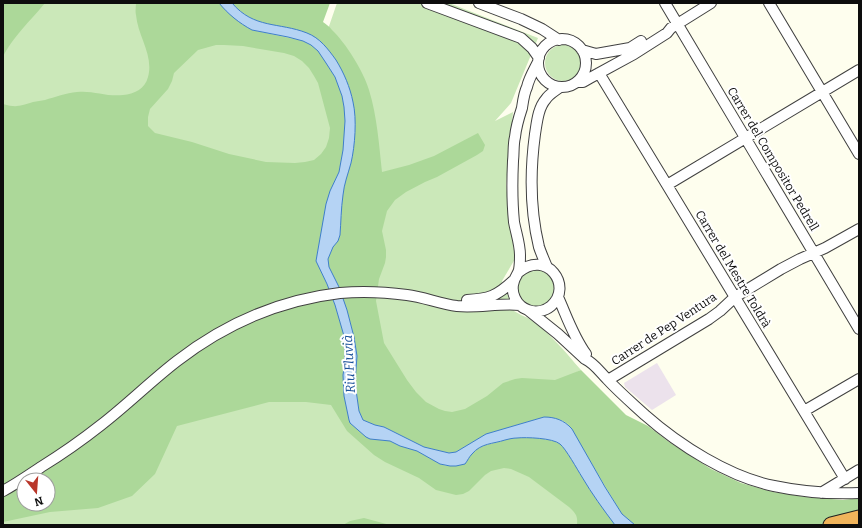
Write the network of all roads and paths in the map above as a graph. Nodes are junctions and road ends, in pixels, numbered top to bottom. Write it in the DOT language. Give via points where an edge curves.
graph roads {
  1 [pos="427,3"];
  2 [pos="479,3"];
  3 [pos="665,3"];
  4 [pos="711,3"];
  5 [pos="769,3"];
  6 [pos="674,26"];
  7 [pos="559,40"];
  8 [pos="582,50"];
  9 [pos="539,60"];
  10 [pos="859,70"];
  11 [pos="600,73"];
  12 [pos="577,82"];
  13 [pos="560,87"];
  14 [pos="822,92"];
  15 [pos="745,138"];
  16 [pos="859,154"];
  17 [pos="667,186"];
  18 [pos="859,229"];
  19 [pos="814,253"];
  20 [pos="546,267"];
  21 [pos="519,272"];
  22 [pos="513,281"];
  23 [pos="558,297"];
  24 [pos="735,297"];
  25 [pos="430,300"];
  26 [pos="524,308"];
  27 [pos="859,329"];
  28 [pos="590,361"];
  29 [pos="859,379"];
  30 [pos="608,380"];
  31 [pos="804,411"];
  32 [pos="859,470"];
  33 [pos="845,478"];
  34 [pos="3,491"];
  35 [pos="820,493"];
  36 [pos="859,493"];
  37 [pos="859,518"];
  38 [pos="831,525"];
  1 -- 9 [label="street" via="521,38 532,48"];
  2 -- 7 [label="street" via="521,19"];
  3 -- 6 [label="street, Carrer del Compositor Pedrell"];
  4 -- 6 [label="street"];
  5 -- 14 [label="street"];
  6 -- 8 [label="street" via="664,26 630,48 596,54"];
  6 -- 11 [label="street" via="634,54"];
  6 -- 15 [label="street, Carrer del Compositor Pedrell"];
  7 -- 8 [label="street" via="570,40"];
  7 -- 9 [label="street" via="544,48"];
  8 -- 12 [label="street" via="586,70"];
  9 -- 13 [label="street" via="544,79"];
  9 -- 21 [label="street" via="527,86 515,138 512,186 514,222 520,254"];
  10 -- 14 [label="street"];
  11 -- 12 [label="street" via="583,82"];
  11 -- 17 [label="street, Carrer del Mestre Toldrà"];
  12 -- 13 [label="street"];
  13 -- 20 [label="street" via="543,104 537,120 532,153 531,190 534,220"];
  14 -- 15 [label="street"];
  14 -- 16 [label="street"];
  15 -- 17 [label="street"];
  15 -- 19 [label="street, Carrer del Compositor Pedrell"];
  17 -- 24 [label="street, Carrer del Mestre Toldrà"];
  18 -- 19 [label="street, Carrer de Pep Ventura"];
  19 -- 24 [label="street, Carrer de Pep Ventura" via="781,269"];
  19 -- 27 [label="street, Carrer del Compositor Pedrell"];
  20 -- 21 [label="street" via="529,265"];
  20 -- 23 [label="street" via="558,280"];
  21 -- 22 [label="street"];
  22 -- 25 [label="street" via="501,292 483,298"];
  22 -- 26 [label="street" via="513,294"];
  23 -- 26 [label="street" via="550,306 540,311"];
  23 -- 28 [label="street" via="570,328"];
  24 -- 30 [label="street, Carrer de Pep Ventura" via="709,319"];
  24 -- 31 [label="street, Carrer del Mestre Toldrà"];
  25 -- 26 [label="street" via="458,306 502,304"];
  25 -- 34 [label="street" via="379,292 329,294 255,314 199,345 72,448"];
  26 -- 28 [label="street"];
  28 -- 30 [label="street"];
  29 -- 31 [label="street"];
  30 -- 35 [label="street" via="662,430 715,464 774,486"];
  31 -- 33 [label="street, Carrer del Mestre Toldrà"];
  32 -- 33 [label="street"];
  33 -- 35 [label="street"];
  35 -- 36 [label="street"];
  37 -- 38 [label="highway"];
}
